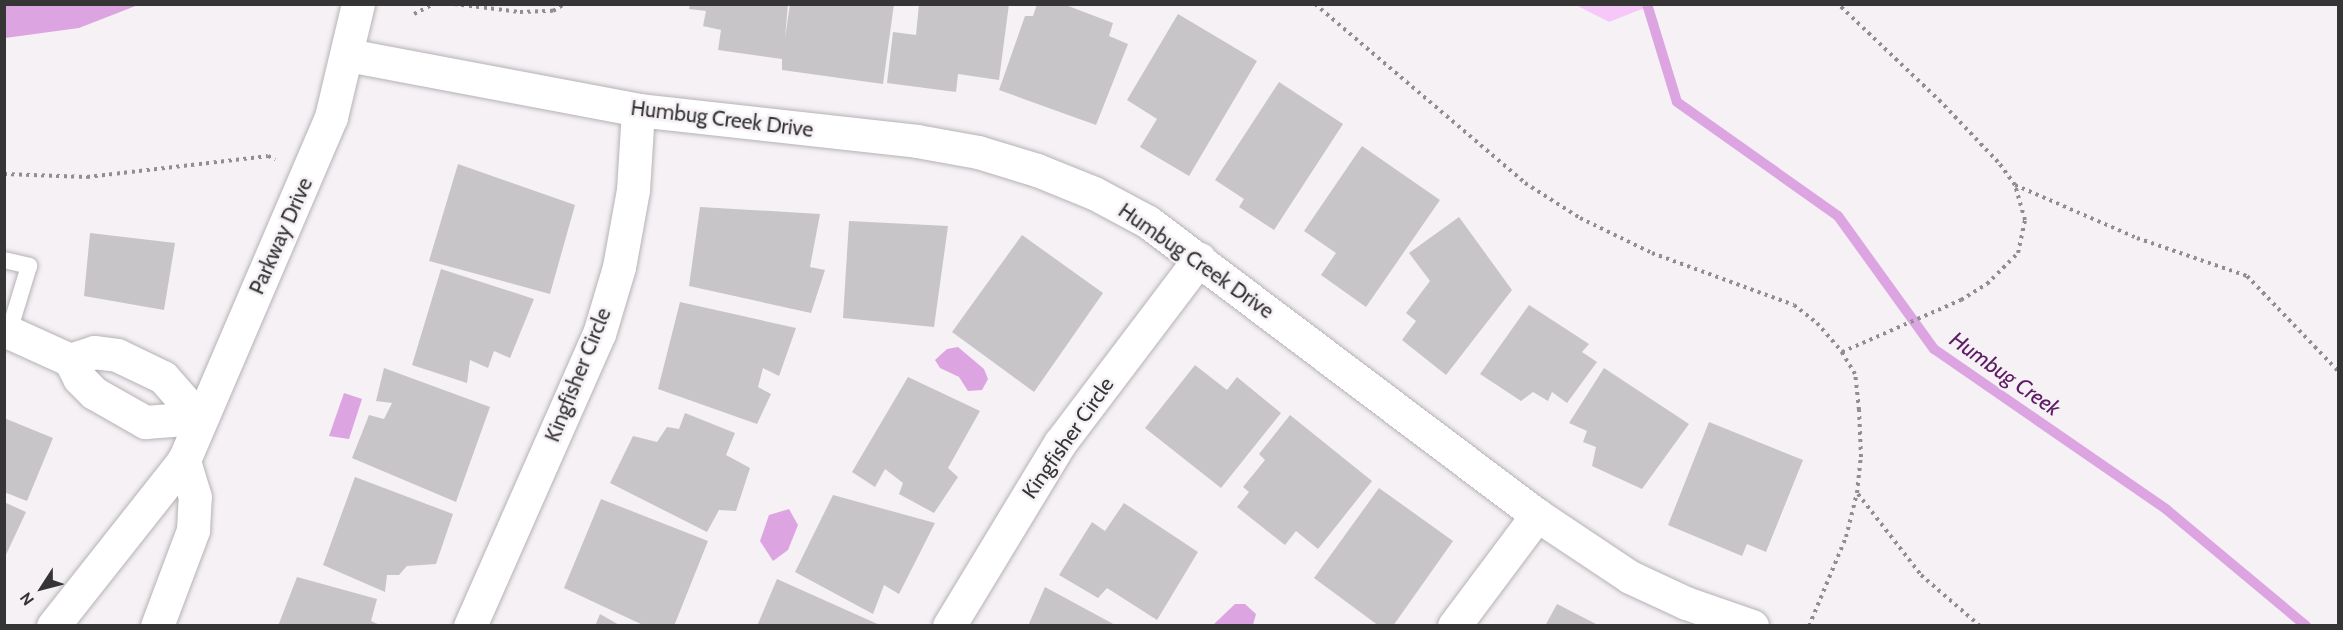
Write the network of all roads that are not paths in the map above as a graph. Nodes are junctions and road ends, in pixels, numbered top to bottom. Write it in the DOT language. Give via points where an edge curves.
graph roads {
  1 [pos="358,4"];
  2 [pos="348,55"];
  3 [pos="638,110"];
  4 [pos="1199,259"];
  5 [pos="4,260"];
  6 [pos="7,331"];
  7 [pos="70,360"];
  8 [pos="199,418"];
  9 [pos="184,460"];
  10 [pos="1537,515"];
  11 [pos="53,626"];
  12 [pos="157,626"];
  13 [pos="470,626"];
  14 [pos="949,626"];
  15 [pos="1454,626"];
  16 [pos="1752,626"];
  1 -- 2 [label="street, Parkway Drive"];
  2 -- 3 [label="street, Humbug Creek Drive"];
  2 -- 8 [label="street, Parkway Drive" via="331,117 309,172"];
  3 -- 4 [label="street, Humbug Creek Drive" via="917,141 978,152 1094,193 1148,222"];
  3 -- 13 [label="street, Kingfisher Circle" via="633,190 619,267 599,334"];
  4 -- 10 [label="street, Humbug Creek Drive"];
  4 -- 14 [label="street, Kingfisher Circle" via="1060,443"];
  5 -- 6 [label="lane" via="29,266"];
  6 -- 7 [label="street"];
  7 -- 8 [label="street" via="94,352 117,355 163,377"];
  7 -- 8 [label="street" via="79,378 94,393 145,422"];
  8 -- 9 [label="street, Parkway Drive"];
  9 -- 11 [label="street, Parkway Drive"];
  9 -- 12 [label="street" via="195,497 193,530"];
  10 -- 15 [label="street"];
  10 -- 16 [label="street, Humbug Creek Drive" via="1630,577 1686,603"];
}
